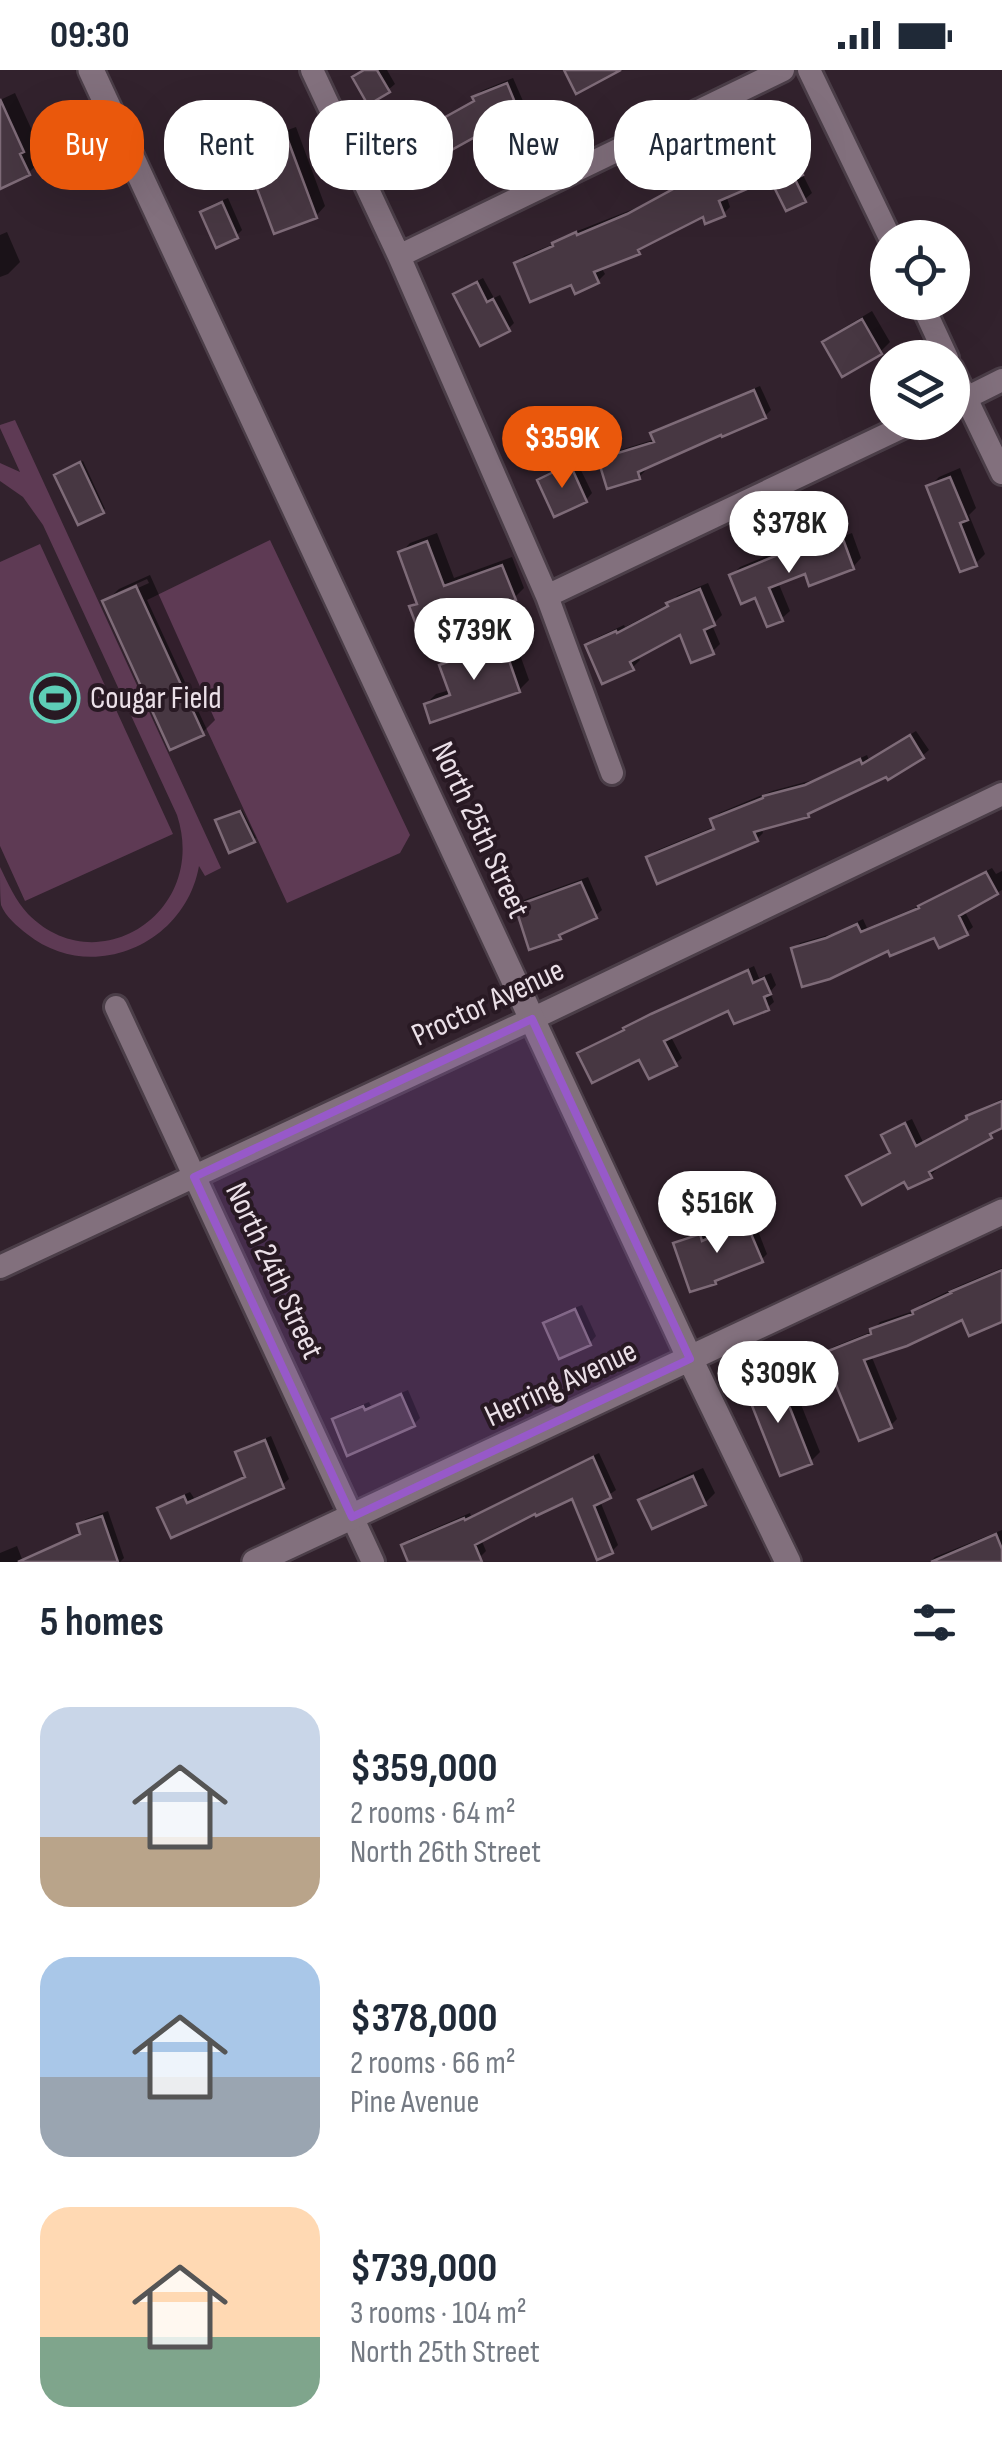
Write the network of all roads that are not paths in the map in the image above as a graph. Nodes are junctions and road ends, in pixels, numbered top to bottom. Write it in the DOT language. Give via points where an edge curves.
graph roads {
  1 [pos="90,70"];
  2 [pos="312,70"];
  3 [pos="783,70"];
  4 [pos="810,70"];
  5 [pos="881,220"];
  6 [pos="399,256"];
  7 [pos="1002,380"];
  8 [pos="970,396"];
  9 [pos="970,419"];
  10 [pos="876,440"];
  11 [pos="1002,473"];
  12 [pos="547,596"];
  13 [pos="612,773"];
  14 [pos="1002,794"];
  15 [pos="116,1007"];
  16 [pos="532,1019"];
  17 [pos="194,1177"];
  18 [pos="1002,1212"];
  19 [pos="0,1267"];
  20 [pos="690,1359"];
  21 [pos="352,1517"];
  22 [pos="255,1562"];
  23 [pos="373,1562"];
  24 [pos="788,1562"];
  1 -- 16 [label="main road, North 25th Street"];
  2 -- 6 [label="street"];
  3 -- 6 [label="street"];
  4 -- 5 [label="street"];
  6 -- 12 [label="street"];
  7 -- 8 [label="street"];
  9 -- 11 [label="street"];
  10 -- 12 [label="street"];
  12 -- 13 [label="street"];
  14 -- 16 [label="street, Proctor Avenue"];
  15 -- 17 [label="street, North 24th Street"];
  16 -- 17 [label="street, Proctor Avenue"];
  16 -- 20 [label="main road, North 25th Street"];
  17 -- 19 [label="street, Proctor Avenue"];
  17 -- 21 [label="street, North 24th Street"];
  18 -- 20 [label="main road, Herring Avenue"];
  20 -- 21 [label="main road, Herring Avenue"];
  20 -- 24 [label="main road, North 25th Street"];
  21 -- 22 [label="main road, Herring Avenue"];
  21 -- 23 [label="street, North 24th Street"];
}
